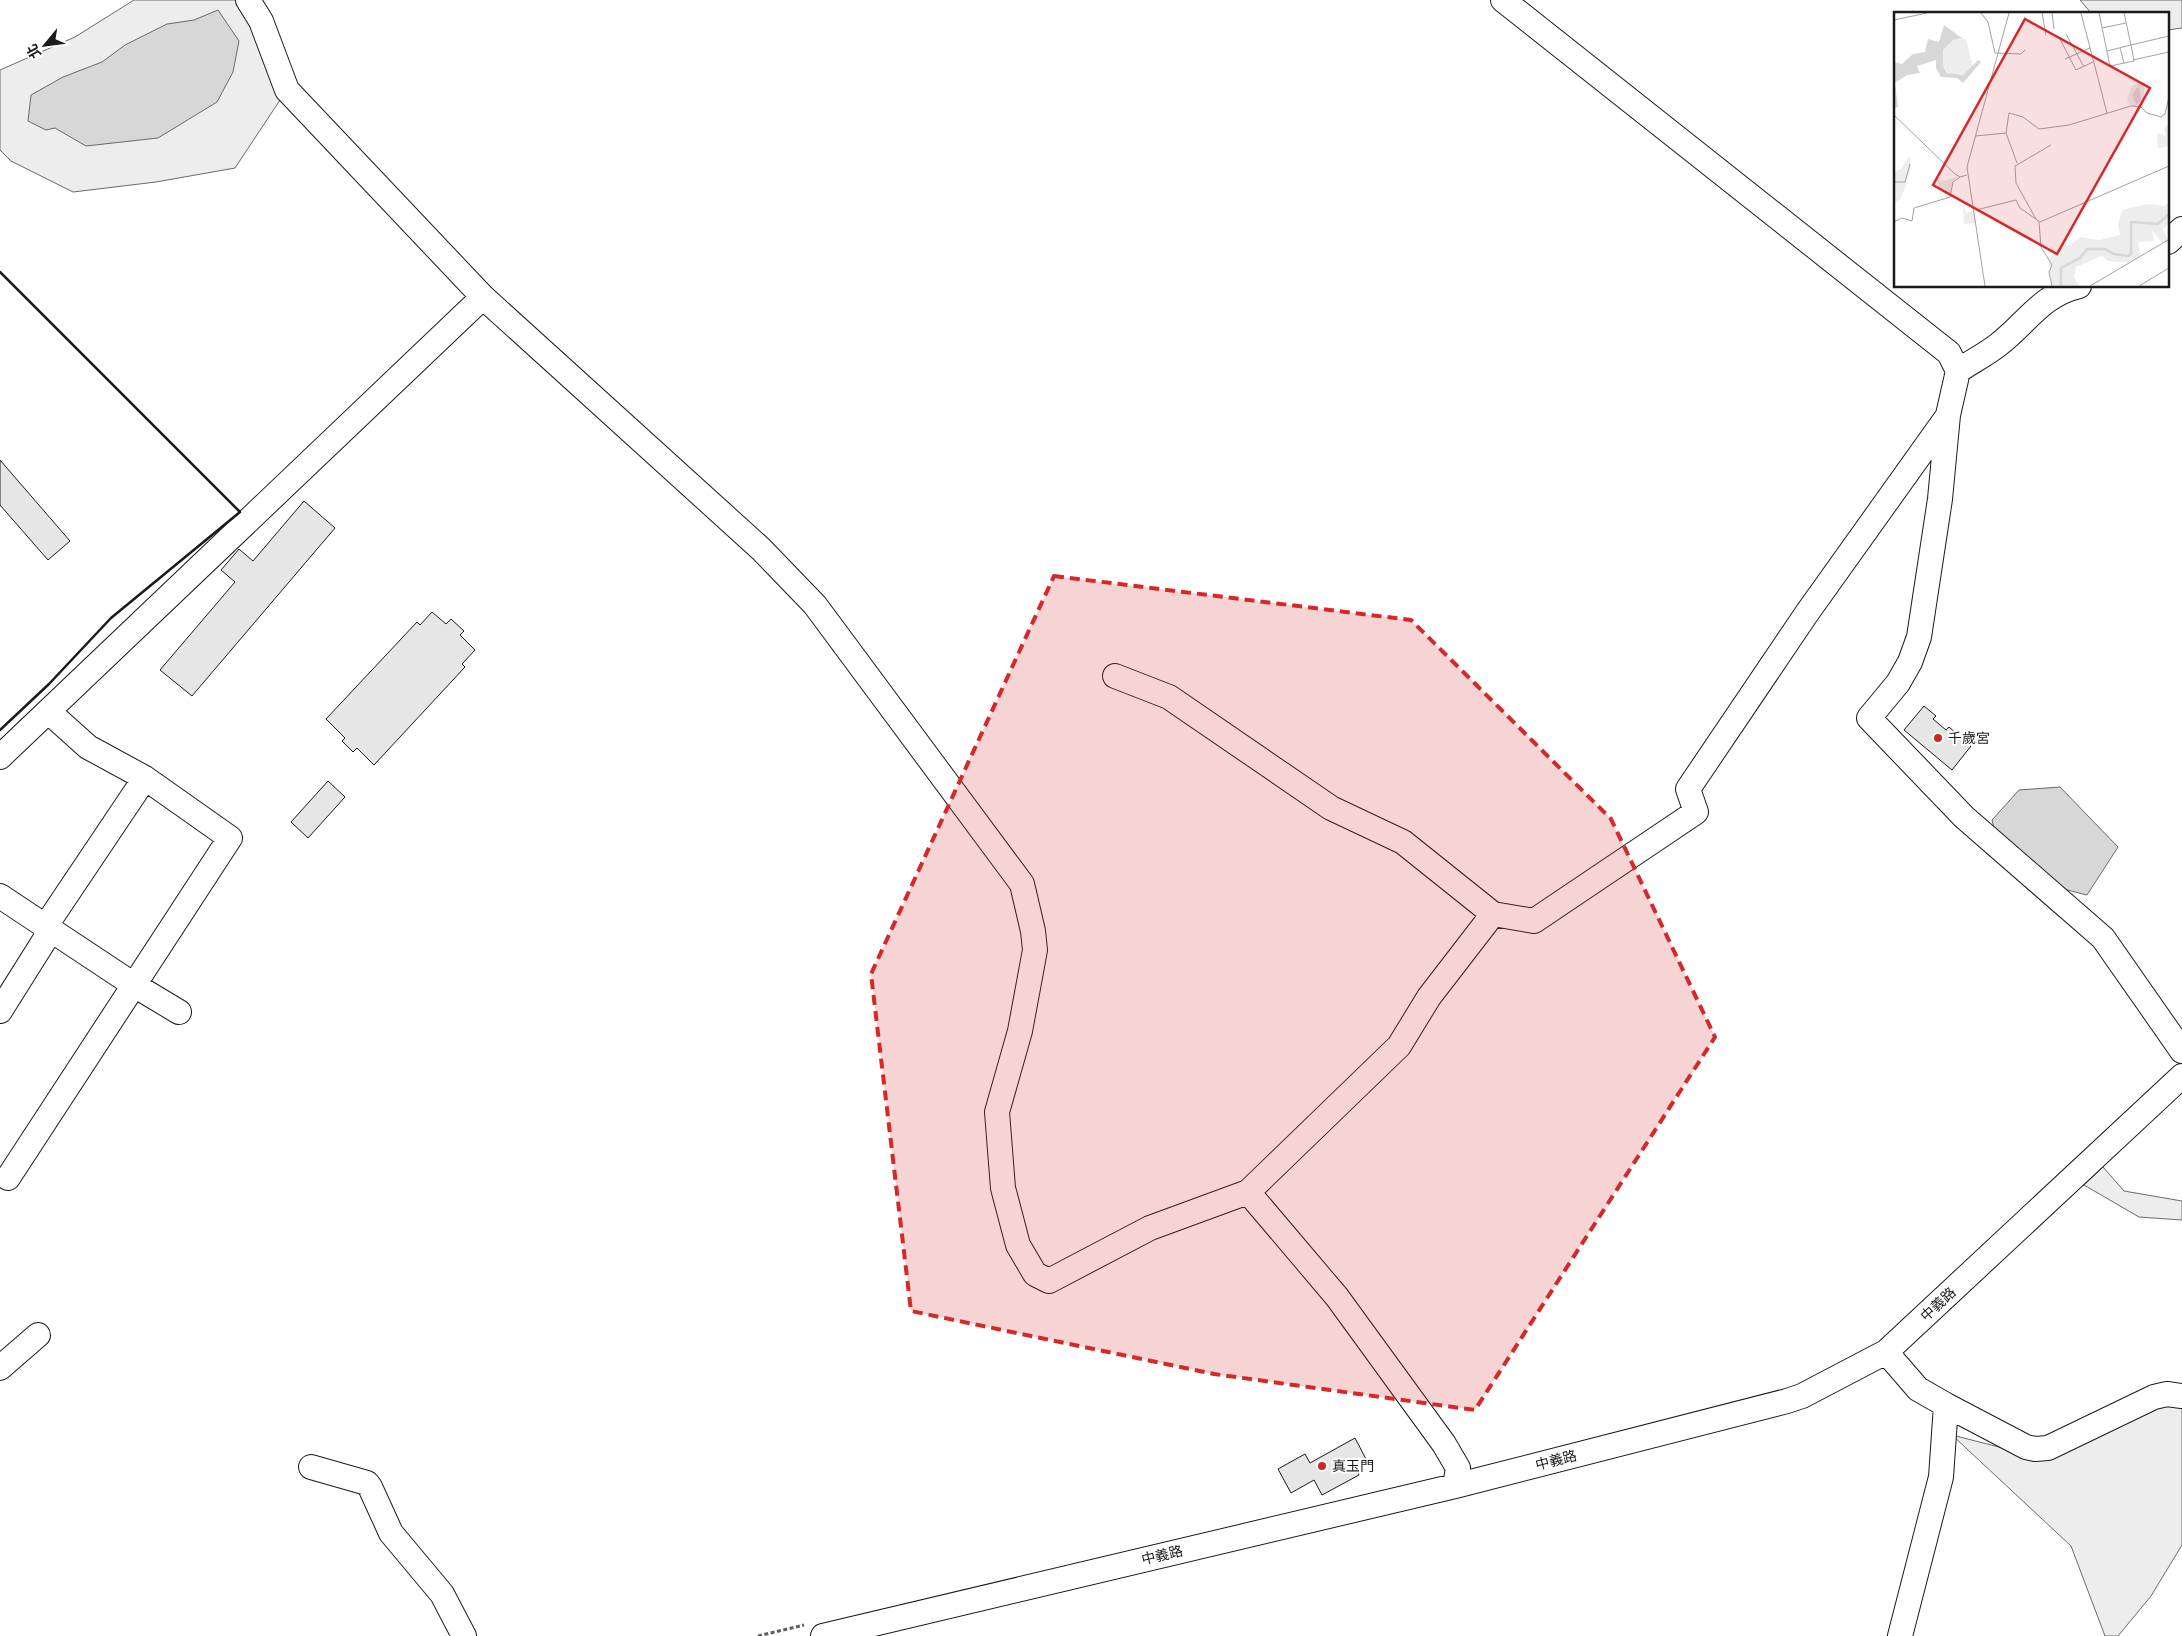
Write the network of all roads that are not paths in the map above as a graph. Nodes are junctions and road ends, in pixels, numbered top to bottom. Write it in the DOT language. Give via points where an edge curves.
graph roads {
  1 [pos="248,0"];
  2 [pos="1503,0"];
  3 [pos="2182,229"];
  4 [pos="2170,240"];
  5 [pos="2070,288"];
  6 [pos="483,297"];
  7 [pos="1958,371"];
  8 [pos="1948,415"];
  9 [pos="1115,676"];
  10 [pos="49,712"];
  11 [pos="0,757"];
  12 [pos="145,778"];
  13 [pos="0,896"];
  14 [pos="1493,914"];
  15 [pos="49,929"];
  16 [pos="134,985"];
  17 [pos="0,1011"];
  18 [pos="179,1012"];
  19 [pos="2182,1051"];
  20 [pos="2182,1076"];
  21 [pos="8,1178"];
  22 [pos="1248,1192"];
  23 [pos="38,1335"];
  24 [pos="1886,1352"];
  25 [pos="0,1368"];
  26 [pos="2182,1396"];
  27 [pos="1946,1405"];
  28 [pos="311,1467"];
  29 [pos="1455,1486"];
  30 [pos="464,1636"];
  31 [pos="823,1636"];
  32 [pos="1900,1636"];
  1 -- 6 [label="street" via="261,22 288,90"];
  2 -- 7 [label="street" via="1948,352"];
  3 -- 4 [label="street"];
  5 -- 7 [label="street" via="2045,300 1998,345"];
  6 -- 10 [label="street"];
  6 -- 22 [label="street" via="761,549 815,605 1022,884 1035,950 1020,1031 997,1112 1003,1188 1018,1245 1035,1274 1049,1281 1150,1228"];
  7 -- 8 [label="street"];
  8 -- 14 [label="street" via="1688,788 1696,812 1534,921"];
  8 -- 19 [label="street" via="1919,637 1898,683 1869,718 1964,817 2103,938"];
  9 -- 14 [label="street" via="1169,697 1331,808 1403,842"];
  10 -- 11 [label="street"];
  10 -- 12 [label="street" via="88,747"];
  12 -- 15 [label="street" via="51,918"];
  12 -- 16 [label="street" via="230,838"];
  13 -- 15 [label="street"];
  14 -- 22 [label="street" via="1429,996 1399,1046"];
  15 -- 16 [label="street"];
  15 -- 17 [label="street"];
  16 -- 18 [label="street"];
  16 -- 21 [label="street"];
  20 -- 24 [label="street, 中義路"];
  22 -- 29 [label="street" via="1337,1297 1444,1444 1458,1468"];
  23 -- 25 [label="street"];
  24 -- 27 [label="street" via="1918,1389"];
  24 -- 29 [label="street, 中義路" via="1787,1402"];
  26 -- 27 [label="street" via="2154,1396 2048,1448 2035,1449 2026,1448"];
  27 -- 32 [label="street" via="1941,1476"];
  28 -- 30 [label="street" via="367,1483 391,1533 442,1594"];
  29 -- 31 [label="street, 中義路"];
}
